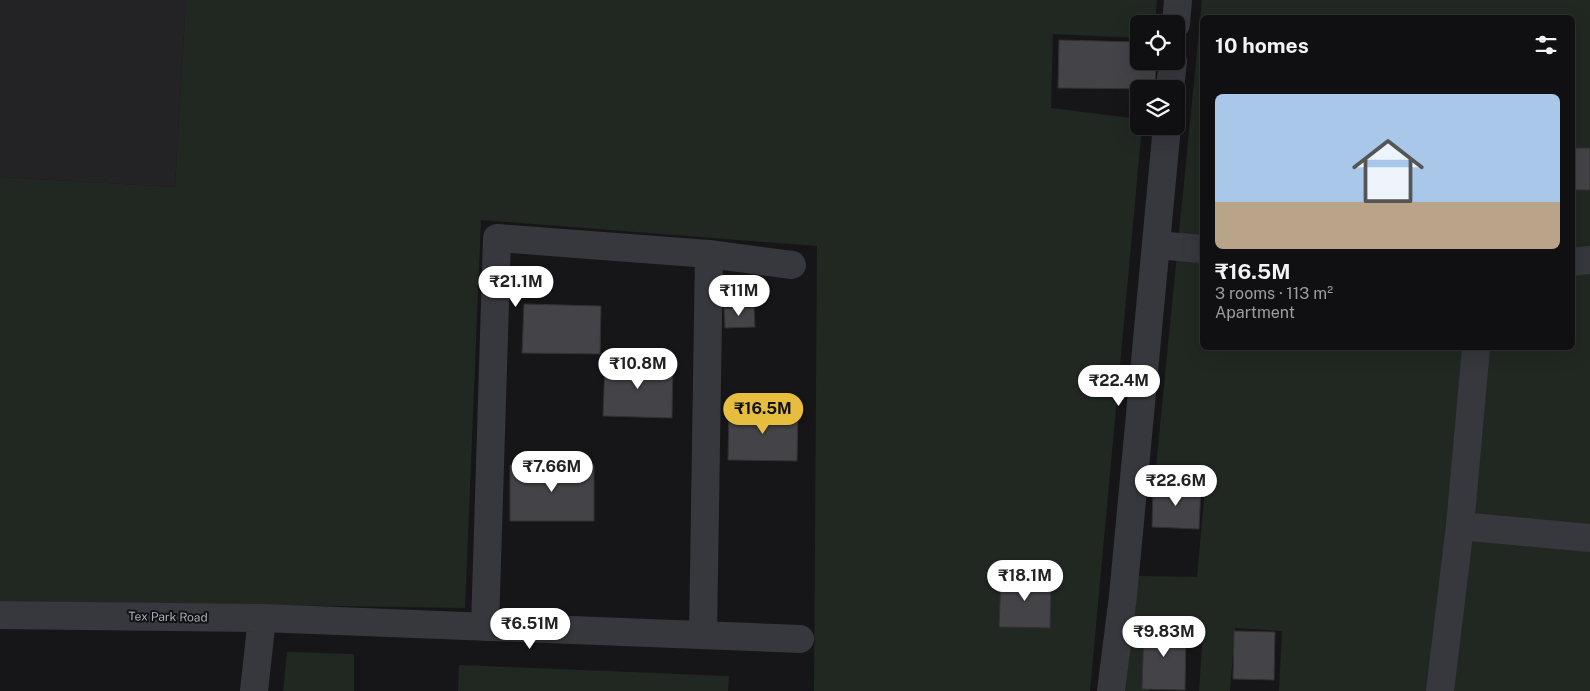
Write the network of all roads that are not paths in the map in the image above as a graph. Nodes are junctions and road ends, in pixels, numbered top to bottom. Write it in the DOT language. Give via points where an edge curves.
graph roads {
  1 [pos="1178,0"];
  2 [pos="1177,15"];
  3 [pos="1166,135"];
  4 [pos="1156,244"];
  5 [pos="1200,249"];
  6 [pos="709,254"];
  7 [pos="1590,260"];
  8 [pos="1575,262"];
  9 [pos="792,265"];
  10 [pos="1476,350"];
  11 [pos="1460,526"];
  12 [pos="1590,538"];
  13 [pos="0,615"];
  14 [pos="262,618"];
  15 [pos="485,627"];
  16 [pos="703,635"];
  17 [pos="800,639"];
  18 [pos="254,691"];
  19 [pos="1111,691"];
  20 [pos="1440,691"];
  1 -- 2 [label="street"];
  3 -- 4 [label="street"];
  4 -- 5 [label="street"];
  4 -- 19 [label="street"];
  6 -- 9 [label="street"];
  6 -- 15 [label="street" via="497,238"];
  6 -- 16 [label="street"];
  7 -- 8 [label="street"];
  10 -- 11 [label="street"];
  11 -- 12 [label="street"];
  11 -- 20 [label="street"];
  13 -- 14 [label="street, Tex Park Road"];
  14 -- 15 [label="street, Tex Park Road"];
  14 -- 18 [label="street"];
  15 -- 16 [label="street, Tex Park Road"];
  16 -- 17 [label="street, Tex Park Road"];
}
